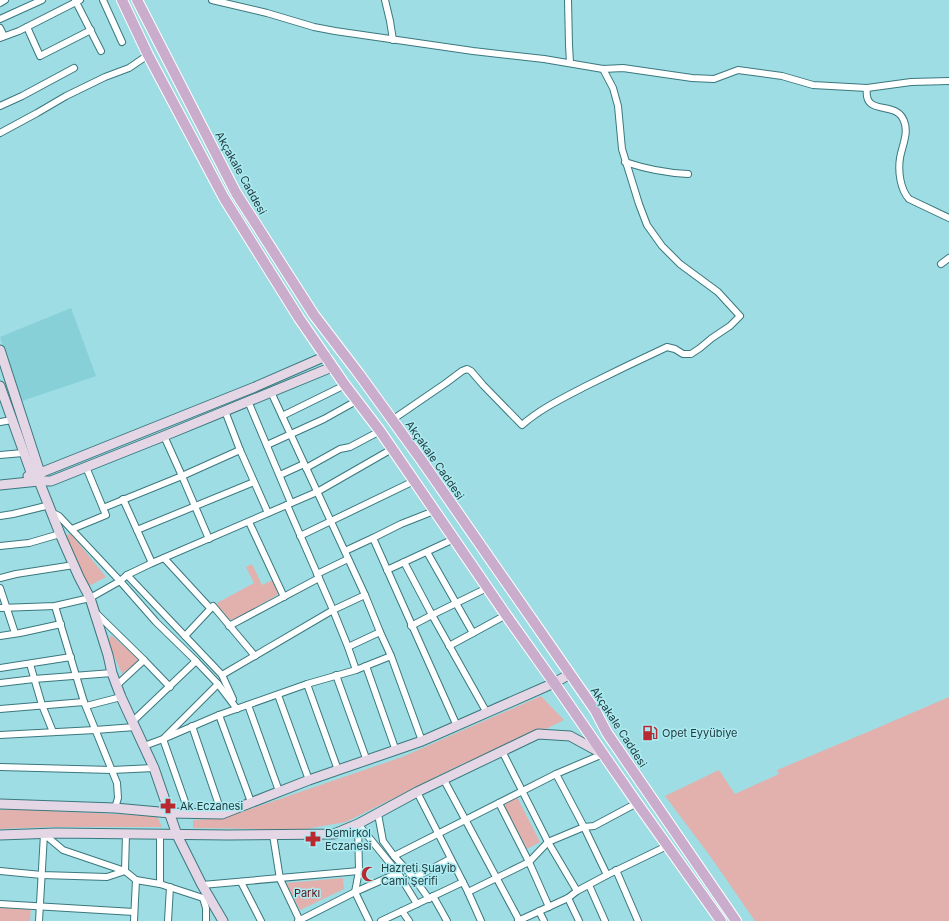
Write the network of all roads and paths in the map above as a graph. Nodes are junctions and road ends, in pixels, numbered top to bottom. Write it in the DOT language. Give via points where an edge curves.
graph roads {
  1 [pos="5,0"];
  2 [pos="42,0"];
  3 [pos="103,0"];
  4 [pos="122,0"];
  5 [pos="137,0"];
  6 [pos="212,0"];
  7 [pos="385,0"];
  8 [pos="568,0"];
  9 [pos="77,1"];
  10 [pos="0,3"];
  11 [pos="0,19"];
  12 [pos="27,27"];
  13 [pos="0,28"];
  14 [pos="91,30"];
  15 [pos="2,37"];
  16 [pos="393,40"];
  17 [pos="122,42"];
  18 [pos="100,51"];
  19 [pos="148,55"];
  20 [pos="570,63"];
  21 [pos="74,68"];
  22 [pos="603,69"];
  23 [pos="949,80"];
  24 [pos="867,88"];
  25 [pos="0,106"];
  26 [pos="0,133"];
  27 [pos="625,162"];
  28 [pos="688,174"];
  29 [pos="949,218"];
  30 [pos="949,258"];
  31 [pos="941,264"];
  32 [pos="0,350"];
  33 [pos="326,356"];
  34 [pos="332,367"];
  35 [pos="345,385"];
  36 [pos="0,388"];
  37 [pos="271,392"];
  38 [pos="358,400"];
  39 [pos="248,401"];
  40 [pos="225,411"];
  41 [pos="282,416"];
  42 [pos="12,420"];
  43 [pos="392,420"];
  44 [pos="0,422"];
  45 [pos="380,431"];
  46 [pos="291,435"];
  47 [pos="164,436"];
  48 [pos="267,445"];
  49 [pos="240,450"];
  50 [pos="392,450"];
  51 [pos="23,453"];
  52 [pos="0,455"];
  53 [pos="305,466"];
  54 [pos="86,467"];
  55 [pos="280,475"];
  56 [pos="37,476"];
  57 [pos="182,476"];
  58 [pos="0,479"];
  59 [pos="414,481"];
  60 [pos="254,482"];
  61 [pos="0,485"];
  62 [pos="317,492"];
  63 [pos="123,499"];
  64 [pos="289,504"];
  65 [pos="196,506"];
  66 [pos="103,508"];
  67 [pos="51,509"];
  68 [pos="434,511"];
  69 [pos="268,513"];
  70 [pos="0,516"];
  71 [pos="249,522"];
  72 [pos="331,522"];
  73 [pos="72,529"];
  74 [pos="137,530"];
  75 [pos="60,534"];
  76 [pos="300,536"];
  77 [pos="373,538"];
  78 [pos="209,539"];
  79 [pos="454,539"];
  80 [pos="0,546"];
  81 [pos="345,552"];
  82 [pos="427,552"];
  83 [pos="164,558"];
  84 [pos="348,559"];
  85 [pos="404,562"];
  86 [pos="152,563"];
  87 [pos="74,565"];
  88 [pos="387,570"];
  89 [pos="127,575"];
  90 [pos="318,576"];
  91 [pos="0,578"];
  92 [pos="120,582"];
  93 [pos="0,588"];
  94 [pos="487,588"];
  95 [pos="365,595"];
  96 [pos="284,597"];
  97 [pos="90,598"];
  98 [pos="456,604"];
  99 [pos="7,606"];
  100 [pos="55,606"];
  101 [pos="0,608"];
  102 [pos="92,608"];
  103 [pos="210,608"];
  104 [pos="333,610"];
  105 [pos="432,615"];
  106 [pos="506,615"];
  107 [pos="61,624"];
  108 [pos="230,626"];
  109 [pos="411,626"];
  110 [pos="380,632"];
  111 [pos="15,633"];
  112 [pos="473,634"];
  113 [pos="0,636"];
  114 [pos="185,636"];
  115 [pos="449,646"];
  116 [pos="348,647"];
  117 [pos="255,656"];
  118 [pos="391,656"];
  119 [pos="71,657"];
  120 [pos="144,660"];
  121 [pos="196,661"];
  122 [pos="30,664"];
  123 [pos="366,666"];
  124 [pos="0,668"];
  125 [pos="356,670"];
  126 [pos="112,673"];
  127 [pos="570,674"];
  128 [pos="222,675"];
  129 [pos="336,675"];
  130 [pos="76,676"];
  131 [pos="34,679"];
  132 [pos="0,683"];
  133 [pos="554,683"];
  134 [pos="117,684"];
  135 [pos="218,684"];
  136 [pos="307,684"];
  137 [pos="170,687"];
  138 [pos="278,695"];
  139 [pos="121,697"];
  140 [pos="85,704"];
  141 [pos="42,705"];
  142 [pos="248,705"];
  143 [pos="0,709"];
  144 [pos="237,709"];
  145 [pos="487,713"];
  146 [pos="219,715"];
  147 [pos="134,724"];
  148 [pos="192,726"];
  149 [pos="457,726"];
  150 [pos="95,730"];
  151 [pos="53,732"];
  152 [pos="0,735"];
  153 [pos="163,739"];
  154 [pos="422,741"];
  155 [pos="144,746"];
  156 [pos="396,750"];
  157 [pos="502,752"];
  158 [pos="603,754"];
  159 [pos="366,760"];
  160 [pos="0,767"];
  161 [pos="154,768"];
  162 [pos="112,770"];
  163 [pos="338,770"];
  164 [pos="556,774"];
  165 [pos="309,780"];
  166 [pos="444,780"];
  167 [pos="279,791"];
  168 [pos="417,792"];
  169 [pos="523,792"];
  170 [pos="251,802"];
  171 [pos="499,803"];
  172 [pos="637,803"];
  173 [pos="0,804"];
  174 [pos="115,808"];
  175 [pos="170,813"];
  176 [pos="189,813"];
  177 [pos="222,814"];
  178 [pos="378,814"];
  179 [pos="465,821"];
  180 [pos="358,824"];
  181 [pos="584,827"];
  182 [pos="44,834"];
  183 [pos="126,834"];
  184 [pos="438,834"];
  185 [pos="0,835"];
  186 [pos="160,835"];
  187 [pos="177,835"];
  188 [pos="273,835"];
  189 [pos="548,842"];
  190 [pos="667,846"];
  191 [pos="394,856"];
  192 [pos="450,859"];
  193 [pos="529,862"];
  194 [pos="401,864"];
  195 [pos="616,870"];
  196 [pos="0,871"];
  197 [pos="125,871"];
  198 [pos="359,871"];
  199 [pos="398,873"];
  200 [pos="42,875"];
  201 [pos="607,875"];
  202 [pos="414,878"];
  203 [pos="496,878"];
  204 [pos="280,879"];
  205 [pos="136,880"];
  206 [pos="241,882"];
  207 [pos="463,882"];
  208 [pos="160,884"];
  209 [pos="202,885"];
  210 [pos="589,885"];
  211 [pos="170,887"];
  212 [pos="577,891"];
  213 [pos="355,892"];
  214 [pos="468,892"];
  215 [pos="431,898"];
  216 [pos="568,898"];
  217 [pos="206,899"];
  218 [pos="0,904"];
  219 [pos="417,904"];
  220 [pos="39,907"];
  221 [pos="549,907"];
  222 [pos="402,911"];
  223 [pos="539,911"];
  224 [pos="134,912"];
  225 [pos="39,921"];
  226 [pos="134,921"];
  227 [pos="168,921"];
  228 [pos="206,921"];
  229 [pos="223,921"];
  230 [pos="261,921"];
  231 [pos="300,921"];
  232 [pos="369,921"];
  233 [pos="380,921"];
  234 [pos="409,921"];
  235 [pos="447,921"];
  236 [pos="481,921"];
  237 [pos="519,921"];
  238 [pos="544,921"];
  239 [pos="579,921"];
  240 [pos="605,921"];
  241 [pos="638,921"];
  242 [pos="721,921"];
  243 [pos="736,921"];
  1 -- 10 [label="street"];
  2 -- 11 [label="street"];
  3 -- 17 [label="street"];
  4 -- 19 [label="main road"];
  5 -- 43 [label="main road, Akçakale Caddesi" via="236,193 314,315"];
  6 -- 16 [label="street" via="314,27"];
  7 -- 16 [label="street"];
  8 -- 20 [label="street"];
  9 -- 12 [label="street"];
  9 -- 14 [label="street"];
  12 -- 14 [label="street" via="40,56"];
  12 -- 15 [label="street"];
  13 -- 15 [label="street"];
  14 -- 18 [label="street"];
  16 -- 20 [label="street"];
  19 -- 26 [label="street" via="130,68 105,77"];
  19 -- 33 [label="main road" via="224,198 299,318"];
  20 -- 22 [label="street"];
  21 -- 25 [label="street"];
  22 -- 24 [label="street" via="623,68 714,79 738,70 782,76 813,85"];
  22 -- 27 [label="street" via="613,88 618,106"];
  23 -- 24 [label="street"];
  24 -- 29 [label="street" via="868,101 871,105 899,114 904,121 906,134 900,159 900,177 904,194 914,202"];
  27 -- 28 [label="street" via="653,170"];
  27 -- 43 [label="street" via="647,225 662,246 680,264 718,292 740,316 691,354 683,354 667,347 558,400 522,425 471,370 467,369"];
  30 -- 31 [label="street"];
  32 -- 56 [label="main road"];
  33 -- 34 [label="main road"];
  33 -- 56 [label="main road"];
  34 -- 35 [label="main road"];
  34 -- 37 [label="main road"];
  35 -- 38 [label="main road"];
  35 -- 41 [label="street"];
  36 -- 42 [label="main road"];
  37 -- 39 [label="main road"];
  37 -- 41 [label="street"];
  38 -- 45 [label="main road"];
  38 -- 46 [label="street"];
  39 -- 40 [label="main road"];
  39 -- 48 [label="street"];
  40 -- 47 [label="main road"];
  40 -- 49 [label="street"];
  41 -- 46 [label="street"];
  42 -- 44 [label="street"];
  42 -- 51 [label="main road"];
  43 -- 127 [label="main road, Akçakale Caddesi"];
  45 -- 50 [label="main road"];
  45 -- 53 [label="street"];
  46 -- 48 [label="street"];
  46 -- 53 [label="street"];
  47 -- 54 [label="main road"];
  47 -- 57 [label="street"];
  48 -- 55 [label="street"];
  49 -- 57 [label="street"];
  49 -- 60 [label="street"];
  50 -- 59 [label="main road"];
  50 -- 62 [label="street"];
  51 -- 52 [label="street"];
  51 -- 56 [label="main road"];
  53 -- 55 [label="street"];
  53 -- 62 [label="street"];
  54 -- 56 [label="main road" via="51,481"];
  54 -- 66 [label="street"];
  55 -- 64 [label="street"];
  56 -- 58 [label="main road"];
  56 -- 61 [label="main road"];
  56 -- 67 [label="main road"];
  57 -- 63 [label="street"];
  57 -- 65 [label="street"];
  59 -- 68 [label="main road"];
  59 -- 72 [label="street"];
  60 -- 65 [label="street"];
  60 -- 69 [label="street"];
  62 -- 64 [label="street"];
  62 -- 72 [label="street"];
  63 -- 66 [label="street"];
  63 -- 74 [label="street"];
  64 -- 69 [label="street"];
  64 -- 76 [label="street"];
  65 -- 74 [label="street"];
  65 -- 78 [label="street"];
  66 -- 73 [label="street" via="106,515"];
  67 -- 70 [label="street"];
  67 -- 73 [label="street"];
  67 -- 75 [label="main road"];
  68 -- 77 [label="street"];
  68 -- 79 [label="main road"];
  69 -- 71 [label="street"];
  71 -- 78 [label="street"];
  71 -- 96 [label="street"];
  72 -- 76 [label="street"];
  72 -- 81 [label="street"];
  73 -- 92 [label="street"];
  74 -- 86 [label="street"];
  75 -- 80 [label="street" via="29,543"];
  75 -- 87 [label="main road"];
  76 -- 90 [label="street"];
  77 -- 81 [label="street"];
  77 -- 88 [label="street"];
  78 -- 83 [label="street"];
  79 -- 82 [label="street"];
  79 -- 94 [label="main road"];
  81 -- 84 [label="street"];
  82 -- 85 [label="street"];
  82 -- 98 [label="street"];
  83 -- 86 [label="street"];
  83 -- 103 [label="street"];
  84 -- 90 [label="street"];
  84 -- 95 [label="street"];
  85 -- 88 [label="street"];
  85 -- 105 [label="street"];
  86 -- 89 [label="street"];
  87 -- 91 [label="street"];
  87 -- 97 [label="main road"];
  88 -- 109 [label="street"];
  89 -- 92 [label="street"];
  89 -- 114 [label="street"];
  90 -- 96 [label="street"];
  90 -- 104 [label="street"];
  92 -- 97 [label="street"];
  92 -- 121 [label="street"];
  93 -- 99 [label="street"];
  94 -- 98 [label="street"];
  94 -- 106 [label="main road"];
  95 -- 104 [label="street"];
  95 -- 110 [label="street"];
  96 -- 108 [label="street"];
  97 -- 100 [label="street"];
  97 -- 102 [label="main road"];
  98 -- 105 [label="street"];
  98 -- 112 [label="street"];
  99 -- 100 [label="street"];
  99 -- 101 [label="street"];
  99 -- 111 [label="street"];
  100 -- 107 [label="street"];
  102 -- 120 [label="street"];
  102 -- 126 [label="main road"];
  103 -- 108 [label="street" via="213,606"];
  103 -- 114 [label="street"];
  104 -- 116 [label="street"];
  104 -- 117 [label="street"];
  105 -- 109 [label="street"];
  105 -- 115 [label="street"];
  106 -- 112 [label="street"];
  106 -- 133 [label="main road"];
  107 -- 111 [label="street"];
  107 -- 119 [label="street"];
  108 -- 117 [label="street"];
  109 -- 149 [label="street"];
  110 -- 116 [label="street"];
  110 -- 118 [label="street"];
  111 -- 113 [label="street"];
  112 -- 115 [label="street"];
  114 -- 128 [label="street"];
  115 -- 145 [label="street"];
  116 -- 125 [label="street"];
  117 -- 128 [label="street"];
  118 -- 123 [label="street"];
  118 -- 154 [label="street"];
  119 -- 122 [label="street"];
  119 -- 130 [label="street"];
  120 -- 134 [label="street"];
  120 -- 137 [label="street"];
  121 -- 135 [label="street"];
  121 -- 137 [label="street"];
  122 -- 124 [label="street"];
  122 -- 131 [label="street"];
  123 -- 125 [label="street"];
  123 -- 156 [label="street"];
  125 -- 129 [label="street"];
  126 -- 130 [label="street"];
  126 -- 134 [label="main road"];
  127 -- 133 [label="main road"];
  127 -- 243 [label="main road, Akçakale Caddesi" via="595,710 607,733"];
  128 -- 144 [label="street"];
  129 -- 136 [label="street"];
  129 -- 159 [label="street"];
  130 -- 131 [label="street"];
  130 -- 140 [label="street"];
  131 -- 132 [label="street"];
  131 -- 141 [label="street"];
  133 -- 145 [label="main road"];
  133 -- 158 [label="main road"];
  134 -- 139 [label="main road"];
  135 -- 144 [label="street"];
  135 -- 153 [label="street"];
  136 -- 138 [label="street"];
  136 -- 163 [label="street"];
  137 -- 147 [label="street" via="151,703"];
  138 -- 142 [label="street"];
  138 -- 165 [label="street"];
  139 -- 140 [label="street"];
  139 -- 147 [label="main road"];
  140 -- 141 [label="street"];
  140 -- 150 [label="street"];
  141 -- 143 [label="street"];
  141 -- 151 [label="street"];
  142 -- 144 [label="street"];
  142 -- 167 [label="street"];
  144 -- 146 [label="street"];
  145 -- 149 [label="main road"];
  146 -- 148 [label="street"];
  146 -- 170 [label="street"];
  147 -- 150 [label="street"];
  147 -- 155 [label="main road"];
  148 -- 153 [label="street"];
  148 -- 177 [label="street"];
  149 -- 154 [label="main road"];
  150 -- 151 [label="street"];
  150 -- 162 [label="street"];
  151 -- 152 [label="street"];
  153 -- 155 [label="street"];
  153 -- 176 [label="street"];
  154 -- 156 [label="main road"];
  155 -- 161 [label="main road"];
  156 -- 159 [label="main road"];
  157 -- 158 [label="main road" via="538,734 570,736"];
  157 -- 166 [label="main road"];
  157 -- 169 [label="street"];
  158 -- 164 [label="street"];
  158 -- 172 [label="main road"];
  159 -- 163 [label="main road"];
  160 -- 162 [label="street"];
  161 -- 162 [label="street"];
  161 -- 175 [label="main road"];
  162 -- 174 [label="street" via="117,783 118,798"];
  163 -- 165 [label="main road"];
  164 -- 169 [label="street"];
  164 -- 181 [label="street"];
  165 -- 167 [label="main road"];
  166 -- 168 [label="main road"];
  166 -- 179 [label="street"];
  167 -- 170 [label="main road"];
  168 -- 178 [label="main road"];
  168 -- 184 [label="street"];
  169 -- 171 [label="street"];
  169 -- 189 [label="street"];
  170 -- 177 [label="main road"];
  171 -- 179 [label="street"];
  171 -- 193 [label="street"];
  172 -- 181 [label="street" via="594,826"];
  172 -- 190 [label="main road"];
  173 -- 174 [label="main road"];
  174 -- 175 [label="main road"];
  175 -- 176 [label="main road"];
  175 -- 187 [label="main road"];
  176 -- 177 [label="main road"];
  178 -- 180 [label="main road"];
  178 -- 191 [label="street" via="383,841"];
  179 -- 184 [label="street"];
  179 -- 203 [label="street"];
  180 -- 188 [label="main road" via="334,834"];
  180 -- 198 [label="street"];
  180 -- 199 [label="street"];
  181 -- 189 [label="street"];
  181 -- 201 [label="street"];
  182 -- 183 [label="main road"];
  182 -- 185 [label="main road"];
  182 -- 197 [label="street" via="63,850"];
  182 -- 200 [label="street"];
  183 -- 186 [label="main road"];
  183 -- 197 [label="street"];
  184 -- 191 [label="street"];
  184 -- 192 [label="street"];
  186 -- 187 [label="main road"];
  186 -- 208 [label="street"];
  187 -- 188 [label="main road"];
  187 -- 209 [label="main road"];
  188 -- 204 [label="street"];
  189 -- 193 [label="street"];
  189 -- 212 [label="street"];
  190 -- 195 [label="street"];
  190 -- 242 [label="main road"];
  191 -- 194 [label="street"];
  192 -- 202 [label="street"];
  192 -- 207 [label="street"];
  193 -- 203 [label="street"];
  193 -- 221 [label="street"];
  194 -- 199 [label="street"];
  194 -- 202 [label="street"];
  195 -- 201 [label="street"];
  195 -- 241 [label="street"];
  196 -- 200 [label="street"];
  197 -- 200 [label="street" via="107,877"];
  197 -- 205 [label="street"];
  198 -- 204 [label="street"];
  198 -- 213 [label="street"];
  199 -- 213 [label="street"];
  199 -- 219 [label="street"];
  200 -- 220 [label="street"];
  201 -- 210 [label="street"];
  202 -- 215 [label="street"];
  203 -- 214 [label="street"];
  203 -- 237 [label="street"];
  204 -- 206 [label="street"];
  204 -- 231 [label="street"];
  205 -- 208 [label="street"];
  205 -- 224 [label="street"];
  206 -- 209 [label="street"];
  206 -- 230 [label="street"];
  207 -- 214 [label="street"];
  207 -- 215 [label="street"];
  208 -- 211 [label="street"];
  209 -- 217 [label="main road"];
  210 -- 212 [label="street"];
  210 -- 240 [label="street"];
  211 -- 217 [label="street"];
  211 -- 227 [label="street"];
  212 -- 216 [label="street"];
  213 -- 231 [label="street"];
  213 -- 232 [label="street"];
  214 -- 236 [label="street"];
  215 -- 219 [label="street"];
  215 -- 235 [label="street"];
  216 -- 221 [label="street"];
  216 -- 239 [label="street"];
  217 -- 228 [label="street"];
  217 -- 229 [label="main road"];
  218 -- 220 [label="street"];
  219 -- 222 [label="street"];
  220 -- 224 [label="street"];
  220 -- 225 [label="street"];
  221 -- 223 [label="street"];
  222 -- 233 [label="street"];
  222 -- 234 [label="street"];
  223 -- 237 [label="street"];
  223 -- 238 [label="street"];
  224 -- 226 [label="street"];
}
